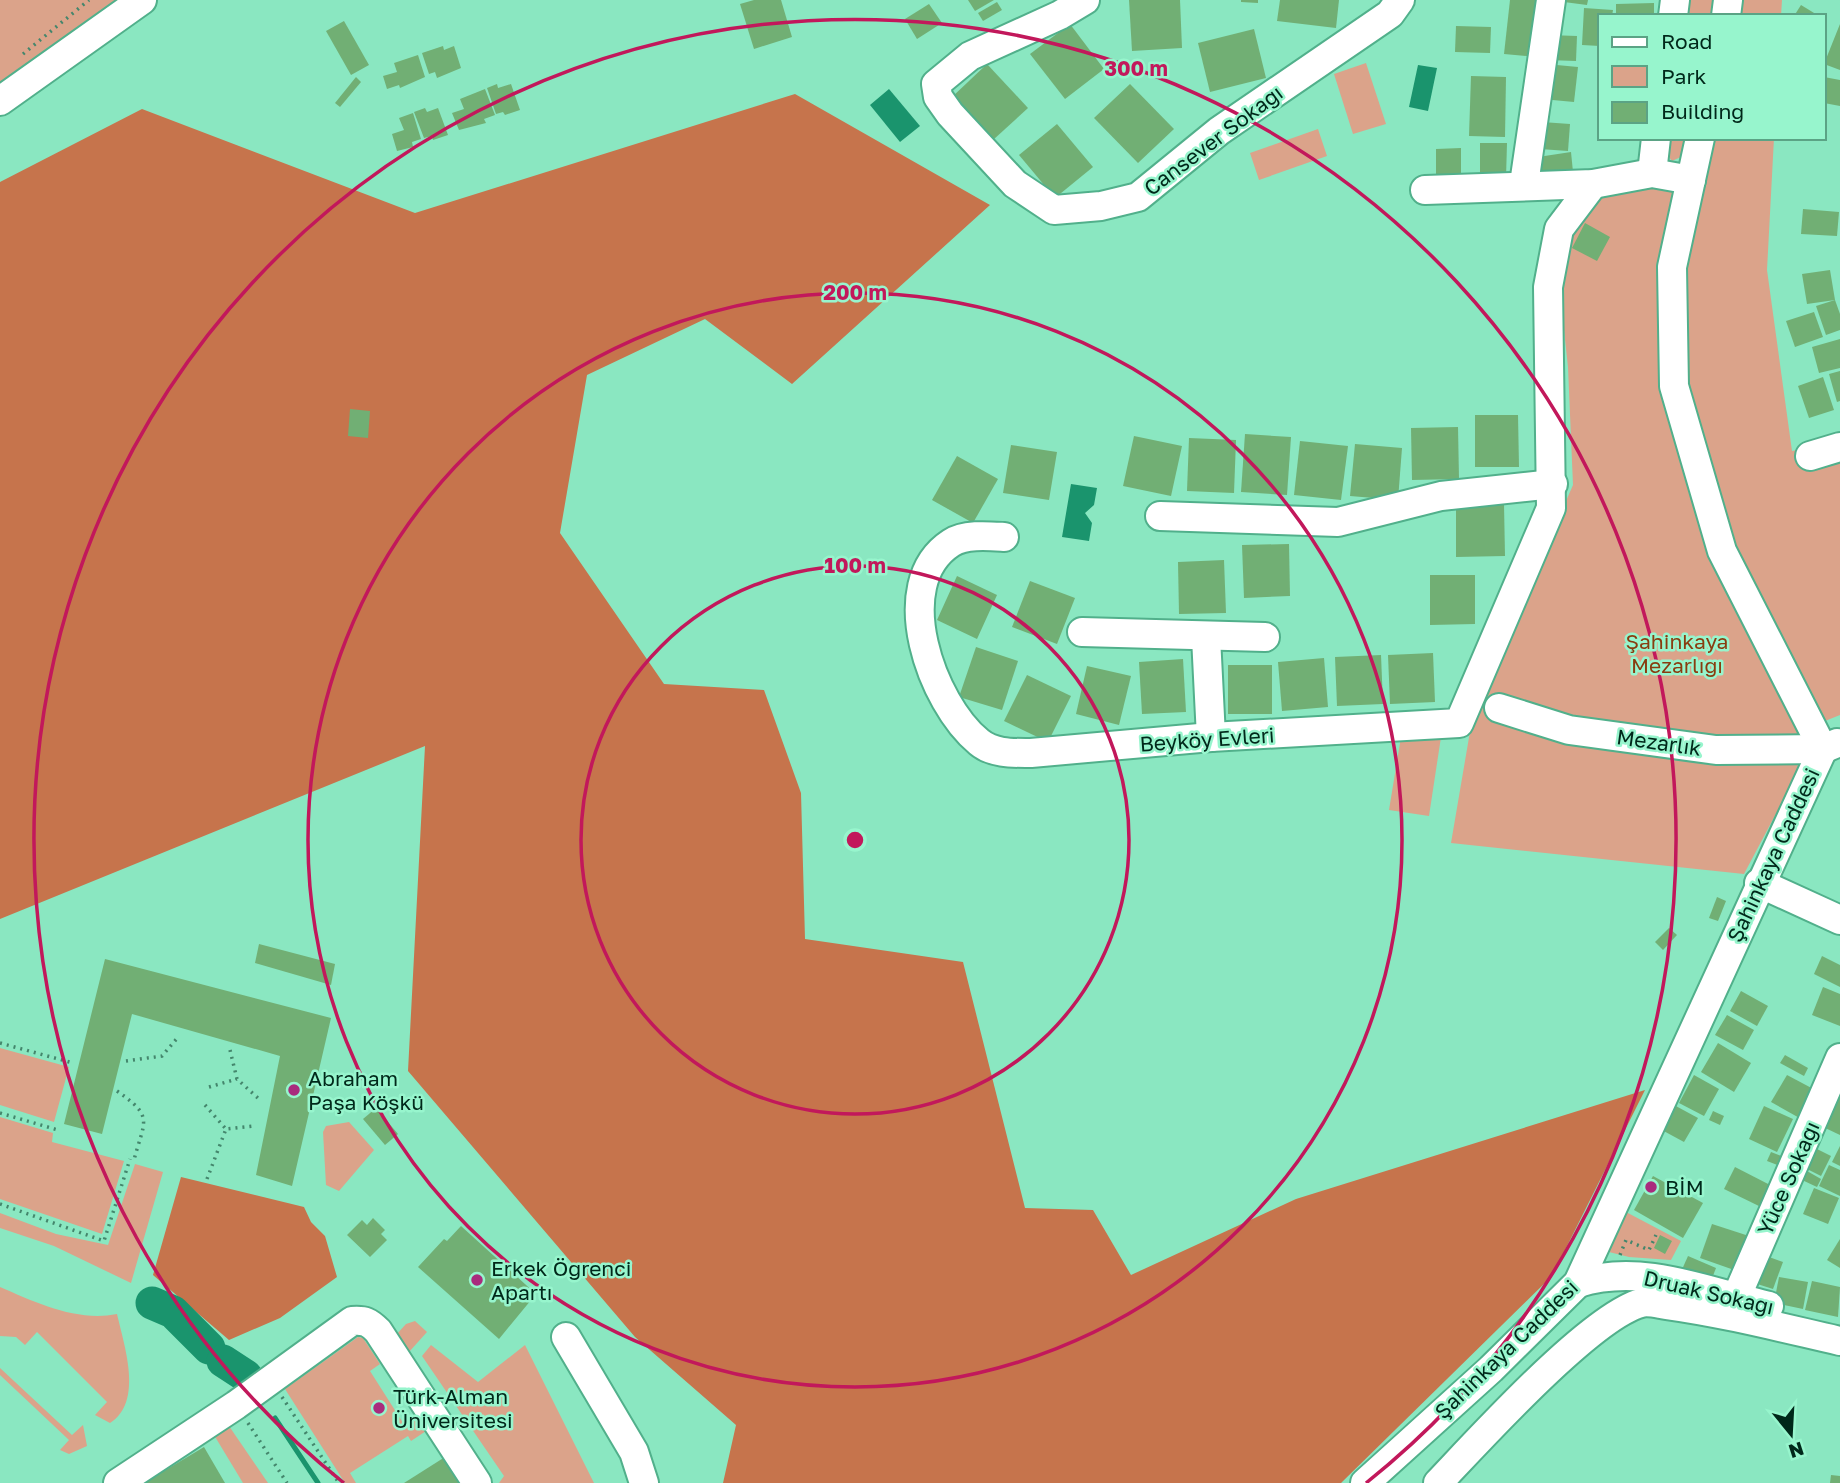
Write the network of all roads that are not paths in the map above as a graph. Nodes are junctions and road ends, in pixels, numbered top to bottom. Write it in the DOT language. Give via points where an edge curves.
graph roads {
  1 [pos="142,0"];
  2 [pos="1085,0"];
  3 [pos="1400,0"];
  4 [pos="1551,0"];
  5 [pos="0,101"];
  6 [pos="1656,140"];
  7 [pos="1700,140"];
  8 [pos="1652,173"];
  9 [pos="1691,180"];
  10 [pos="1524,184"];
  11 [pos="1593,184"];
  12 [pos="1425,190"];
  13 [pos="1840,447"];
  14 [pos="1810,456"];
  15 [pos="1553,484"];
  16 [pos="1160,516"];
  17 [pos="1004,537"];
  18 [pos="1082,632"];
  19 [pos="1206,637"];
  20 [pos="1265,637"];
  21 [pos="1499,708"];
  22 [pos="1211,737"];
  23 [pos="1832,745"];
  24 [pos="1759,883"];
  25 [pos="1840,920"];
  26 [pos="1840,1058"];
  27 [pos="1577,1283"];
  28 [pos="1736,1298"];
  29 [pos="1840,1322"];
  30 [pos="566,1337"];
  31 [pos="1840,1340"];
  32 [pos="118,1483"];
  33 [pos="477,1483"];
  34 [pos="644,1483"];
  35 [pos="1365,1483"];
  36 [pos="1438,1483"];
  1 -- 5 [label="street"];
  2 -- 3 [label="street, Cansever Sokağı" via="970,56 936,84 938,97 1014,184 1054,209 1101,206 1139,197 1219,131 1390,13"];
  4 -- 10 [label="street"];
  6 -- 8 [label="street"];
  7 -- 9 [label="street, Şahinkaya Caddesi"];
  8 -- 9 [label="street"];
  8 -- 11 [label="street"];
  9 -- 23 [label="street, Şahinkaya Caddesi" via="1672,267 1674,386 1722,551"];
  10 -- 11 [label="street"];
  10 -- 12 [label="street"];
  11 -- 15 [label="street, Beyköy Evleri" via="1559,229 1548,287"];
  13 -- 14 [label="street"];
  15 -- 16 [label="street" via="1441,496 1338,522"];
  15 -- 22 [label="street, Beyköy Evleri" via="1551,508 1460,723"];
  17 -- 22 [label="street, Beyköy Evleri" via="953,541 933,558 920,585 924,644 938,687 981,744 1004,752 1031,753"];
  18 -- 19 [label="street"];
  19 -- 20 [label="street"];
  19 -- 22 [label="street"];
  21 -- 23 [label="street, Mezarlık" via="1569,730 1716,750"];
  23 -- 24 [label="street, Şahinkaya Caddesi"];
  24 -- 25 [label="street"];
  24 -- 27 [label="street, Şahinkaya Caddesi"];
  26 -- 28 [label="street, Yüce Sokağı"];
  27 -- 28 [label="street, Druak Sokağı" via="1619,1275 1655,1276"];
  27 -- 35 [label="street, Şahinkaya Caddesi" via="1491,1369"];
  28 -- 29 [label="street, Druak Sokağı"];
  30 -- 34 [label="street" via="634,1452"];
  31 -- 36 [label="street" via="1642,1302 1581,1342"];
  32 -- 33 [label="street" via="352,1321 369,1322"];
}
